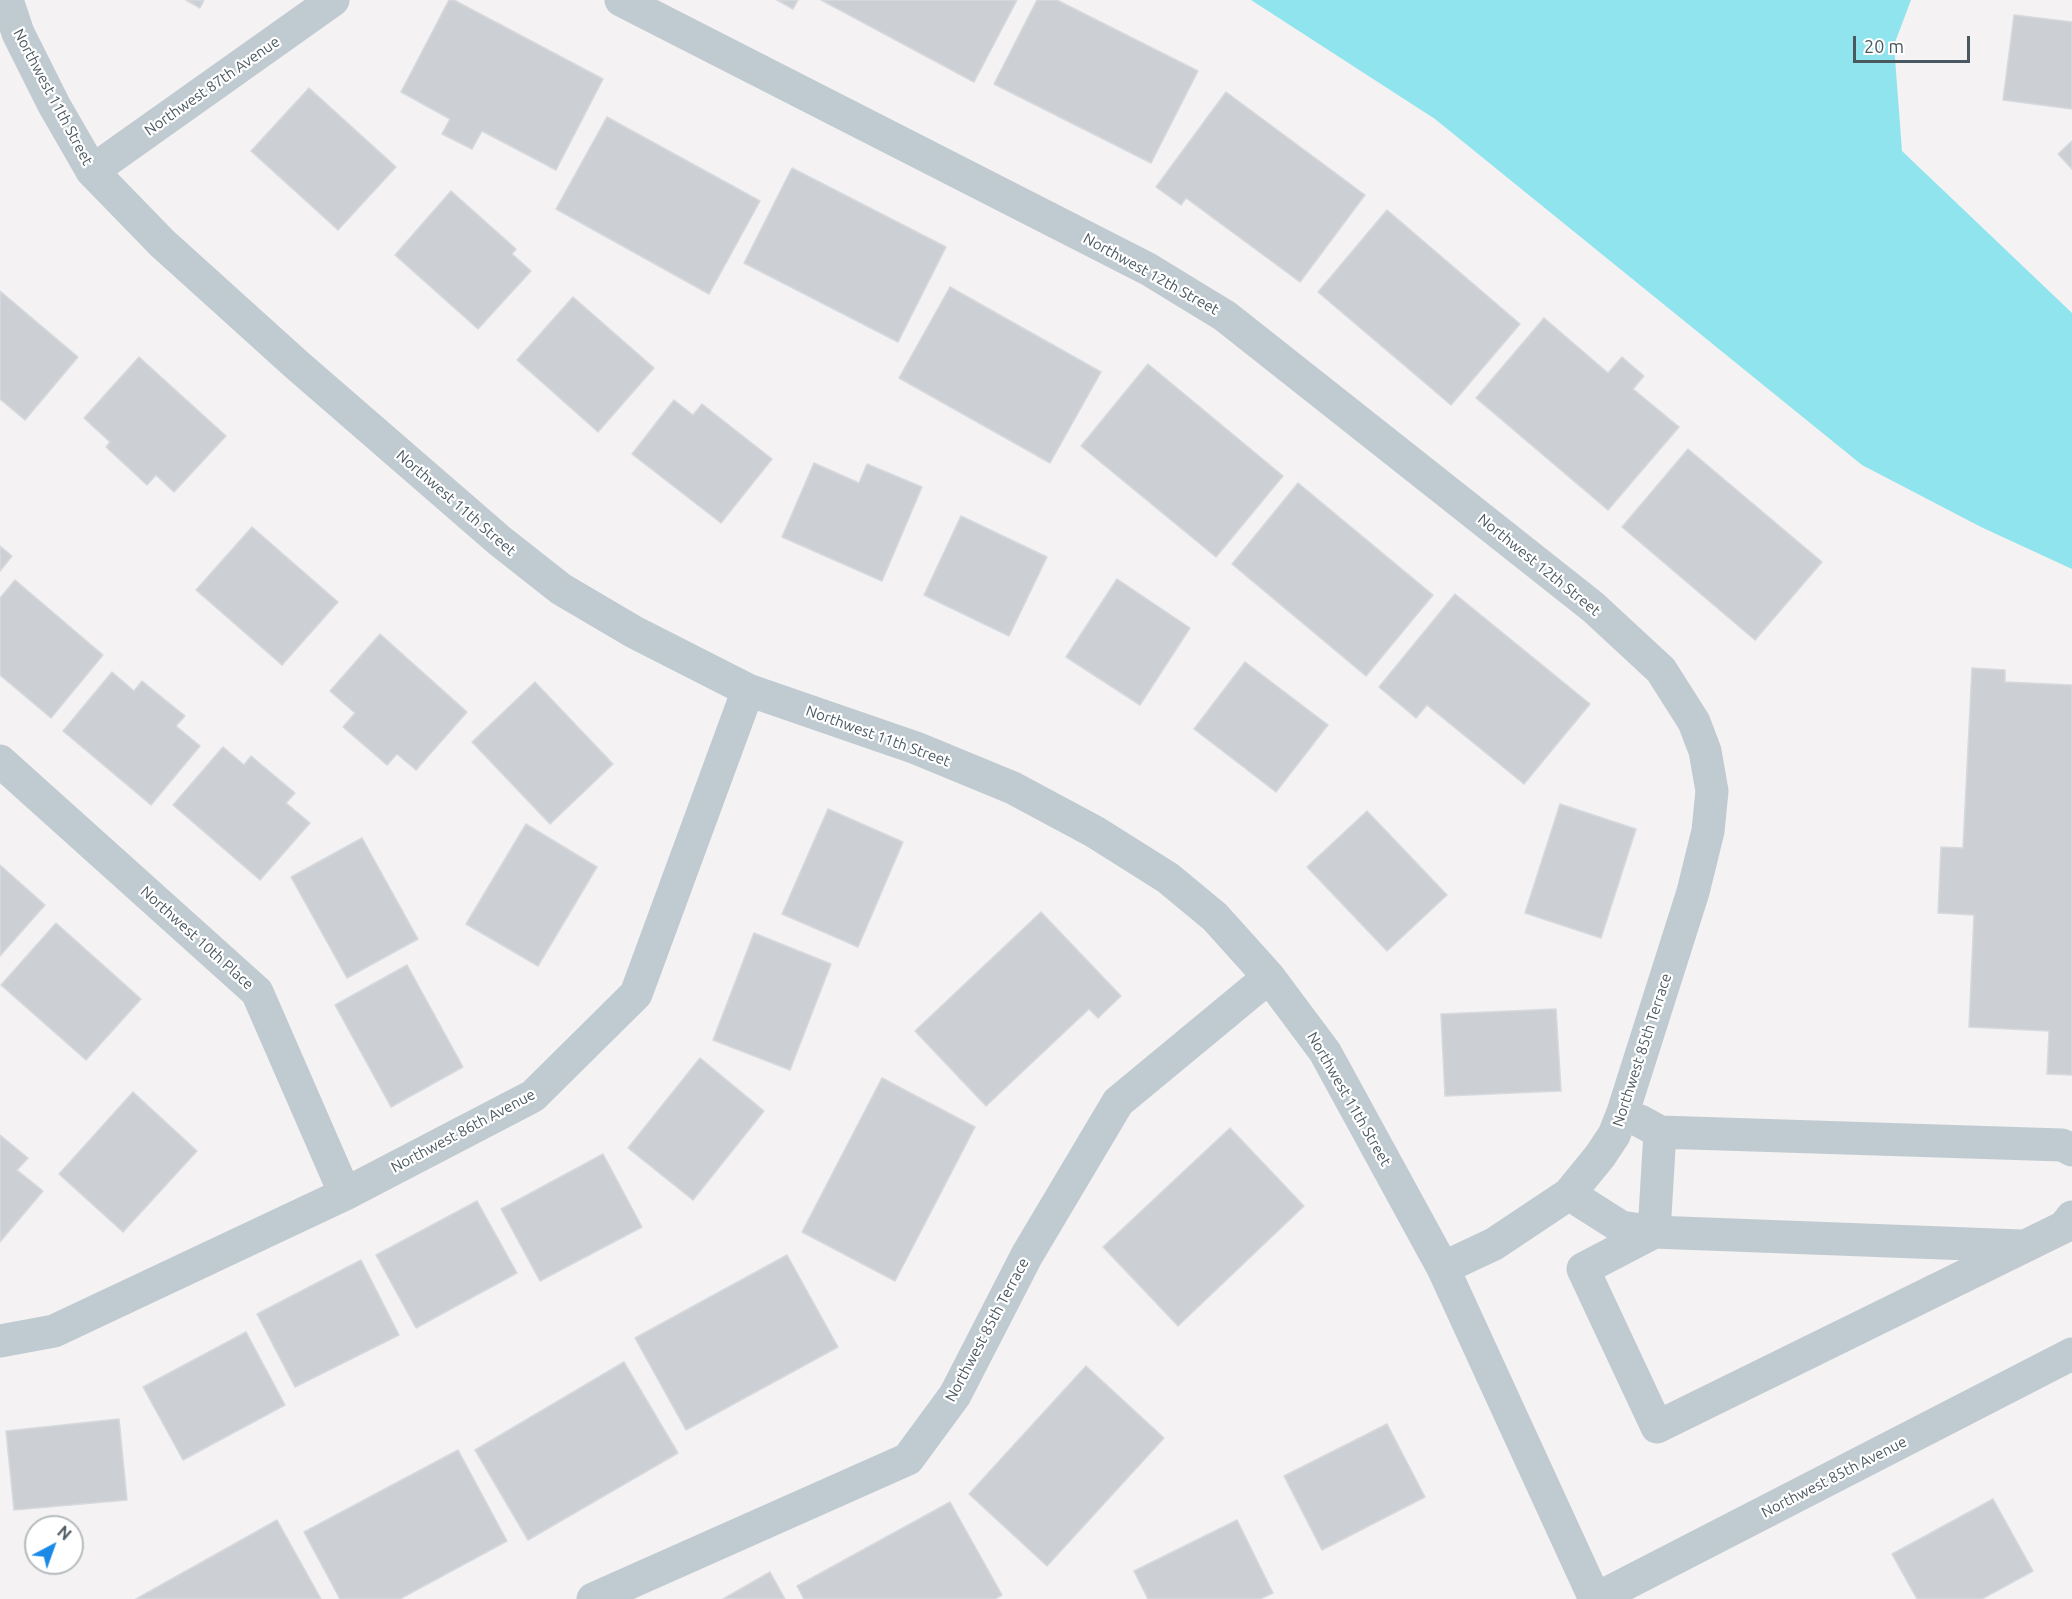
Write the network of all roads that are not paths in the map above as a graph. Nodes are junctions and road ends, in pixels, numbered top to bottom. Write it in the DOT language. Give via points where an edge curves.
graph roads {
  1 [pos="7,0"];
  2 [pos="333,0"];
  3 [pos="621,0"];
  4 [pos="92,171"];
  5 [pos="748,690"];
  6 [pos="1705,751"];
  7 [pos="0,761"];
  8 [pos="1269,977"];
  9 [pos="1623,1112"];
  10 [pos="1660,1132"];
  11 [pos="2072,1150"];
  12 [pos="345,1194"];
  13 [pos="1569,1194"];
  14 [pos="2072,1217"];
  15 [pos="1654,1232"];
  16 [pos="2024,1246"];
  17 [pos="1443,1268"];
  18 [pos="0,1341"];
  19 [pos="2072,1354"];
  20 [pos="593,1599"];
  21 [pos="1595,1599"];
  1 -- 4 [label="street, Northwest 11th Street" via="23,43"];
  2 -- 4 [label="street, Northwest 87th Avenue"];
  3 -- 6 [label="street, Northwest 12th Street" via="1148,269 1225,316 1593,607 1661,670 1694,722"];
  4 -- 5 [label="street, Northwest 11th Street" via="162,243 288,357 509,548 561,589 634,632"];
  5 -- 8 [label="street, Northwest 11th Street" via="927,752 1012,788 1095,832 1168,878 1215,917"];
  5 -- 12 [label="street, Northwest 86th Avenue" via="636,994 533,1096"];
  6 -- 9 [label="street, Northwest 85th Terrace" via="1712,791 1708,831 1693,892"];
  7 -- 12 [label="street, Northwest 10th Place" via="257,992"];
  8 -- 17 [label="street, Northwest 11th Street" via="1325,1052"];
  8 -- 20 [label="street, Northwest 85th Terrace" via="1118,1102 1027,1255 954,1395 908,1459"];
  9 -- 10 [label="street"];
  9 -- 13 [label="street, Northwest 85th Terrace" via="1614,1135"];
  10 -- 11 [label="street" via="2062,1145"];
  10 -- 15 [label="street"];
  12 -- 18 [label="street, Northwest 86th Avenue" via="54,1331"];
  13 -- 15 [label="street" via="1621,1227"];
  13 -- 17 [label="street, Northwest 85th Terrace" via="1494,1244"];
  14 -- 16 [label="street" via="2064,1227"];
  15 -- 16 [label="street"];
  15 -- 16 [label="street" via="1583,1269 1657,1427"];
  17 -- 21 [label="street, Northwest 11th Street"];
  19 -- 21 [label="street, Northwest 85th Avenue"];
}
